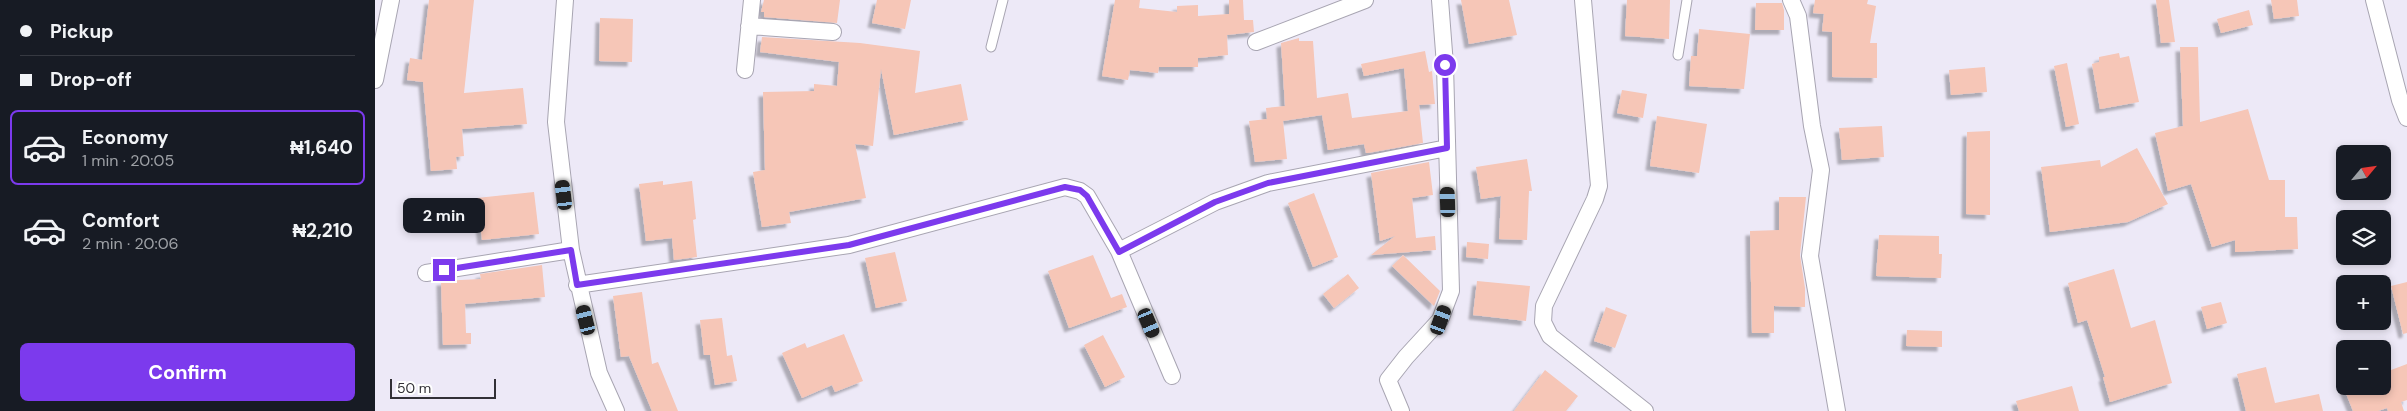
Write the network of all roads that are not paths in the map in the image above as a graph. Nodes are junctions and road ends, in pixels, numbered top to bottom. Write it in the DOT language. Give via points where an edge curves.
graph roads {
  1 [pos="391,0"];
  2 [pos="565,0"];
  3 [pos="752,0"];
  4 [pos="1003,0"];
  5 [pos="1365,0"];
  6 [pos="1440,0"];
  7 [pos="1583,0"];
  8 [pos="1687,0"];
  9 [pos="1791,0"];
  10 [pos="2373,0"];
  11 [pos="749,26"];
  12 [pos="833,32"];
  13 [pos="1256,42"];
  14 [pos="991,47"];
  15 [pos="1678,55"];
  16 [pos="745,70"];
  17 [pos="375,80"];
  18 [pos="2407,118"];
  19 [pos="1447,148"];
  20 [pos="571,250"];
  21 [pos="1119,252"];
  22 [pos="426,273"];
  23 [pos="577,285"];
  24 [pos="1172,376"];
  25 [pos="615,411"];
  26 [pos="1401,411"];
  27 [pos="1645,411"];
  28 [pos="1837,411"];
  1 -- 17 [label="street"];
  2 -- 20 [label="street" via="556,122"];
  3 -- 11 [label="street"];
  4 -- 14 [label="lane"];
  5 -- 13 [label="street"];
  6 -- 19 [label="street"];
  7 -- 27 [label="street" via="1599,186 1544,306 1543,322 1550,336"];
  8 -- 15 [label="lane"];
  9 -- 28 [label="street" via="1798,16 1811,126 1821,170 1810,256"];
  10 -- 18 [label="street"];
  11 -- 12 [label="street"];
  11 -- 16 [label="street"];
  19 -- 21 [label="street" via="1268,183 1215,202"];
  19 -- 26 [label="street" via="1451,291 1441,320 1388,380"];
  20 -- 22 [label="street"];
  20 -- 23 [label="street"];
  21 -- 23 [label="street" via="1087,196 1080,190 1065,187 849,245"];
  21 -- 24 [label="street"];
  23 -- 25 [label="street" via="599,373"];
}
